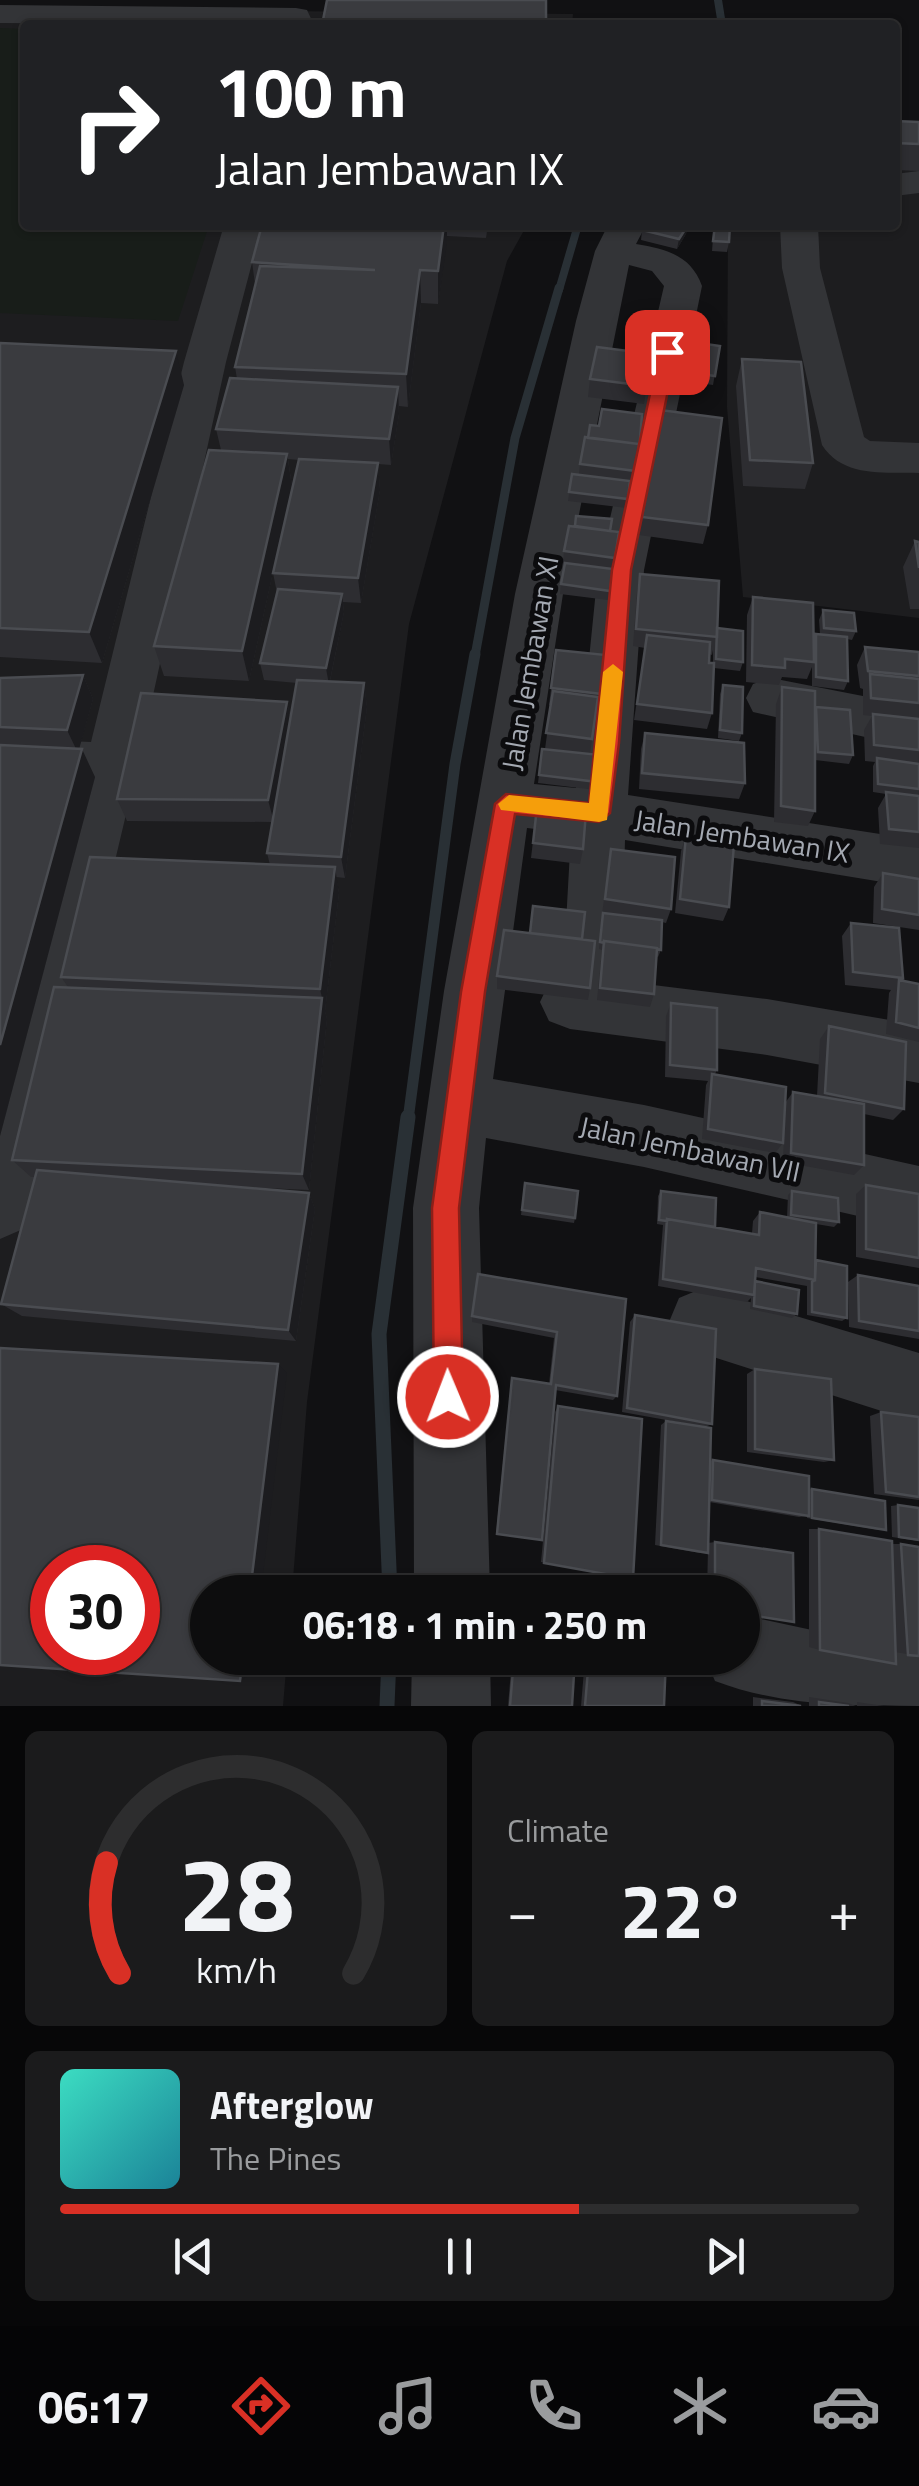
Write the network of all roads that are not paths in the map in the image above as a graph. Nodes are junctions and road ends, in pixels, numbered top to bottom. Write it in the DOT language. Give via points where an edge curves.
graph roads {
  1 [pos="0,14"];
  2 [pos="297,20"];
  3 [pos="241,230"];
  4 [pos="799,230"];
  5 [pos="620,238"];
  6 [pos="919,458"];
  7 [pos="771,698"];
  8 [pos="919,728"];
  9 [pos="0,759"];
  10 [pos="112,764"];
  11 [pos="506,804"];
  12 [pos="599,813"];
  13 [pos="919,864"];
  14 [pos="919,1054"];
  15 [pos="460,1103"];
  16 [pos="919,1198"];
  17 [pos="0,1206"];
  18 [pos="703,1322"];
  19 [pos="919,1388"];
  20 [pos="457,1575"];
  21 [pos="760,1658"];
  22 [pos="453,1675"];
  23 [pos="919,1692"];
  24 [pos="450,1706"];
  1 -- 2 [label="street"];
  3 -- 10 [label="street" via="187,361"];
  4 -- 6 [label="street" via="801,268 844,445 861,456"];
  5 -- 11 [label="street, Jalan Jembawan XI" via="540,594"];
  5 -- 12 [label="street" via="670,264 683,286 621,570"];
  7 -- 8 [label="street"];
  9 -- 10 [label="street"];
  10 -- 17 [label="street"];
  11 -- 12 [label="street, Jalan Jembawan IX"];
  11 -- 15 [label="street, Jalan Jembawan XI"];
  12 -- 13 [label="street, Jalan Jembawan IX"];
  12 -- 14 [label="street" via="581,1004"];
  15 -- 16 [label="street, Jalan Jembawan VII"];
  15 -- 20 [label="street, Jalan Jembawan XI" via="446,1208"];
  18 -- 19 [label="street"];
  21 -- 23 [label="street"];
  22 -- 24 [label="street, Jalan Jembawan XI"];
}
